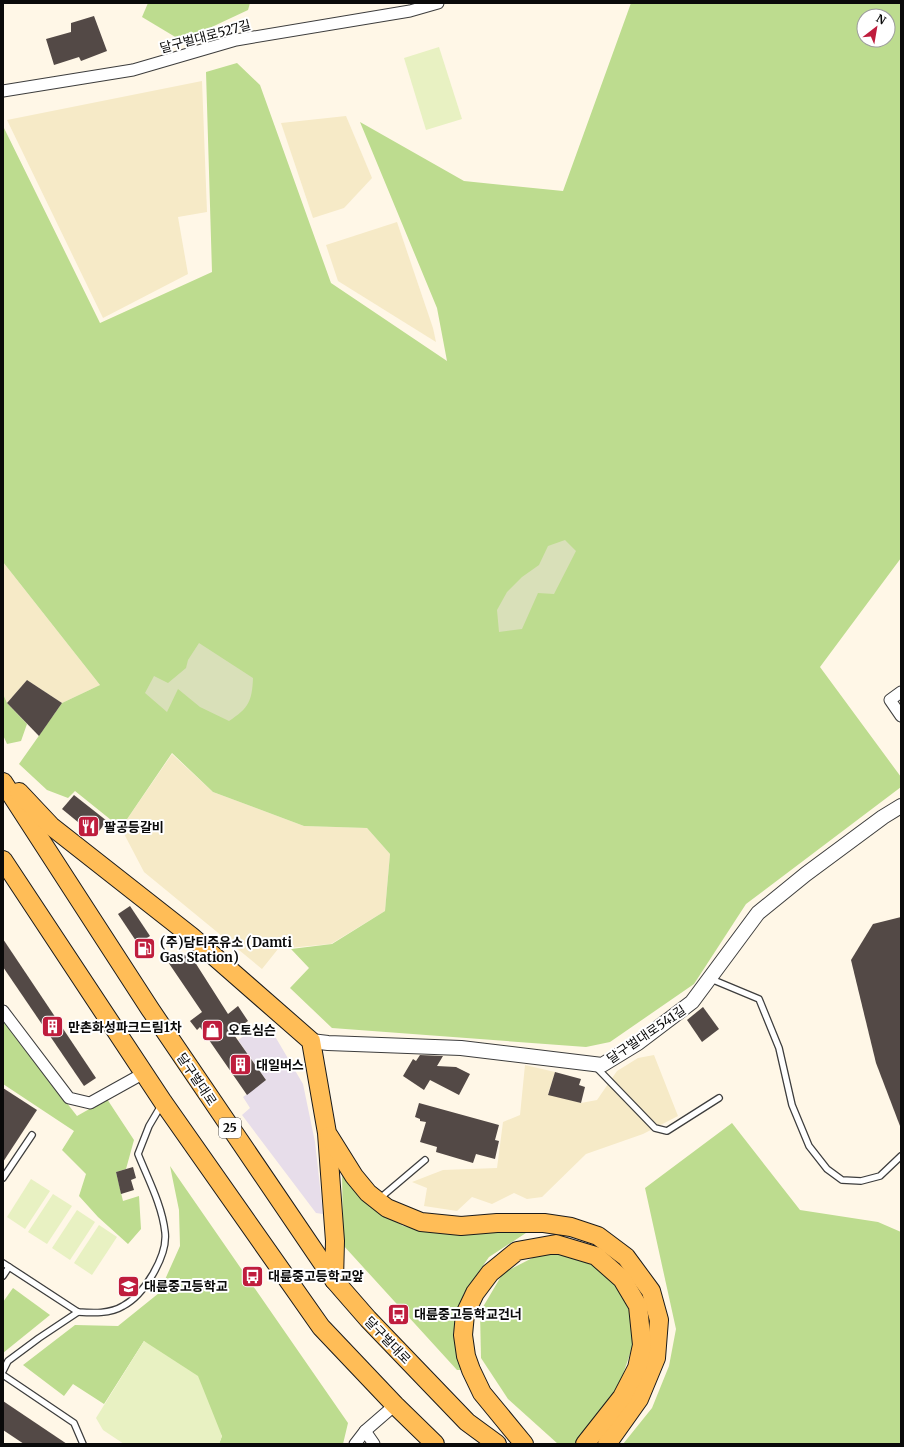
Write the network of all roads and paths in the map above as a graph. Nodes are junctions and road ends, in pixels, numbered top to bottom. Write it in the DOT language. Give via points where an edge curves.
graph roads {
  1 [pos="435,3"];
  2 [pos="3,91"];
  3 [pos="901,692"];
  4 [pos="901,716"];
  5 [pos="3,774"];
  6 [pos="3,782"];
  7 [pos="901,806"];
  8 [pos="3,860"];
  9 [pos="710,979"];
  10 [pos="3,1011"];
  11 [pos="310,1041"];
  12 [pos="593,1064"];
  13 [pos="144,1073"];
  14 [pos="719,1098"];
  15 [pos="163,1102"];
  16 [pos="328,1133"];
  17 [pos="32,1136"];
  18 [pos="901,1156"];
  19 [pos="425,1160"];
  20 [pos="3,1178"];
  21 [pos="378,1200"];
  22 [pos="3,1263"];
  23 [pos="9,1267"];
  24 [pos="3,1276"];
  25 [pos="334,1280"];
  26 [pos="78,1312"];
  27 [pos="3,1371"];
  28 [pos="3,1375"];
  29 [pos="401,1411"];
  30 [pos="365,1431"];
  31 [pos="599,1441"];
  32 [pos="83,1444"];
  33 [pos="355,1444"];
  34 [pos="374,1444"];
  35 [pos="424,1444"];
  36 [pos="435,1444"];
  37 [pos="497,1444"];
  38 [pos="524,1444"];
  1 -- 2 [label="street, 달구벌대로527길" via="410,11 236,40 133,70"];
  3 -- 4 [label="street" via="890,700"];
  5 -- 11 [label="main road" via="51,826 191,936"];
  6 -- 25 [label="main road, 달구벌대로 / 25" via="150,1009"];
  7 -- 9 [label="street, 달구벌대로541길" via="806,874 758,913"];
  8 -- 13 [label="main road"];
  9 -- 12 [label="street, 달구벌대로541길" via="692,1002 656,1030 602,1065"];
  9 -- 18 [label="lane" via="759,999 779,1048 792,1105 809,1146 827,1169 842,1180 861,1181 880,1176"];
  10 -- 13 [label="street" via="69,1098 90,1103"];
  11 -- 12 [label="street, 달구벌대로541길" via="461,1048"];
  11 -- 16 [label="main road"];
  12 -- 14 [label="lane" via="655,1128 667,1131"];
  13 -- 15 [label="main road"];
  15 -- 26 [label="lane" via="149,1126 138,1154 161,1213 165,1233 163,1254 139,1293 124,1306 107,1312"];
  15 -- 29 [label="main road" via="321,1327"];
  16 -- 21 [label="main road" via="354,1176 368,1193"];
  16 -- 25 [label="main road" via="335,1241"];
  17 -- 20 [label="lane"];
  19 -- 21 [label="lane"];
  21 -- 31 [label="main road" via="387,1208 420,1222 461,1226 544,1223 571,1227 598,1236 626,1257 651,1291 659,1320 656,1358 640,1399"];
  22 -- 23 [label="lane"];
  23 -- 24 [label="lane"];
  23 -- 26 [label="lane"];
  25 -- 37 [label="main road, 달구벌대로 / 25" via="467,1422"];
  26 -- 27 [label="lane" via="8,1361"];
  28 -- 32 [label="lane" via="74,1424"];
  29 -- 30 [label="street"];
  29 -- 35 [label="main road"];
  29 -- 36 [label="main road"];
  30 -- 33 [label="street"];
  30 -- 34 [label="street"];
  31 -- 38 [label="main road" via="637,1368 642,1345 638,1306 622,1279 596,1256 556,1244 517,1252 490,1273 475,1293 465,1314 463,1335 471,1370 482,1393"];
}
